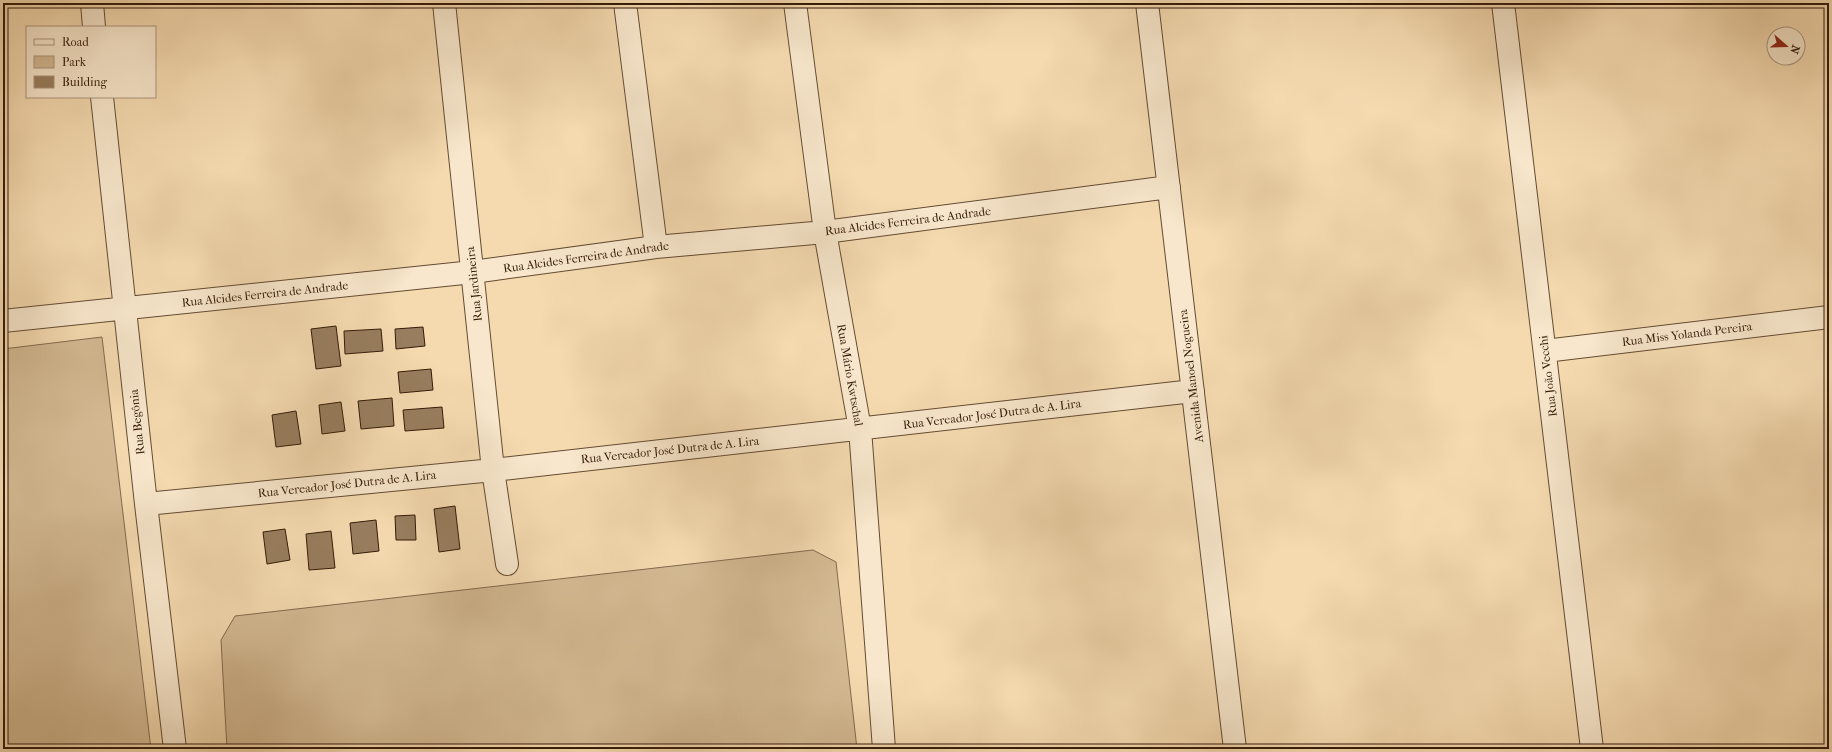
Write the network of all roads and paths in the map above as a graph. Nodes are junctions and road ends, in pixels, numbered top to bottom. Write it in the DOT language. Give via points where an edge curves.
graph roads {
  1 [pos="92,3"];
  2 [pos="444,3"];
  3 [pos="625,3"];
  4 [pos="794,3"];
  5 [pos="1147,3"];
  6 [pos="1503,3"];
  7 [pos="94,26"];
  8 [pos="102,98"];
  9 [pos="1169,187"];
  10 [pos="825,232"];
  11 [pos="656,247"];
  12 [pos="473,272"];
  13 [pos="126,309"];
  14 [pos="1829,317"];
  15 [pos="3,320"];
  16 [pos="1545,351"];
  17 [pos="1193,390"];
  18 [pos="860,429"];
  19 [pos="493,470"];
  20 [pos="146,504"];
  21 [pos="507,564"];
  22 [pos="175,748"];
  23 [pos="884,749"];
  24 [pos="1235,749"];
  25 [pos="1592,749"];
  1 -- 7 [label="street"];
  2 -- 12 [label="street, Rua Jardineira"];
  3 -- 11 [label="street"];
  4 -- 10 [label="street, Rua Mário Kwtschal"];
  5 -- 9 [label="street, Avenida Manoel Nogueira"];
  6 -- 16 [label="street, Rua João Vecchi"];
  8 -- 13 [label="street, Rua Begônia"];
  9 -- 10 [label="street, Rua Alcides Ferreira de Andrade"];
  9 -- 17 [label="street, Avenida Manoel Nogueira"];
  10 -- 11 [label="street, Rua Alcides Ferreira de Andrade"];
  10 -- 18 [label="street, Rua Mário Kwtschal"];
  11 -- 12 [label="street, Rua Alcides Ferreira de Andrade"];
  12 -- 13 [label="street, Rua Alcides Ferreira de Andrade"];
  12 -- 19 [label="street, Rua Jardineira"];
  13 -- 15 [label="street, Rua Alcides Ferreira de Andrade"];
  13 -- 20 [label="street, Rua Begônia"];
  14 -- 16 [label="street, Rua Miss Yolanda Pereira"];
  16 -- 25 [label="street, Rua João Vecchi"];
  17 -- 18 [label="street, Rua Vereador José Dutra de A. Lira"];
  17 -- 24 [label="street, Avenida Manoel Nogueira"];
  18 -- 19 [label="street, Rua Vereador José Dutra de A. Lira"];
  18 -- 23 [label="street, Rua Mário Kwtschal"];
  19 -- 20 [label="street, Rua Vereador José Dutra de A. Lira"];
  19 -- 21 [label="street, Rua Jardineira"];
  20 -- 22 [label="street, Rua Begônia"];
}
